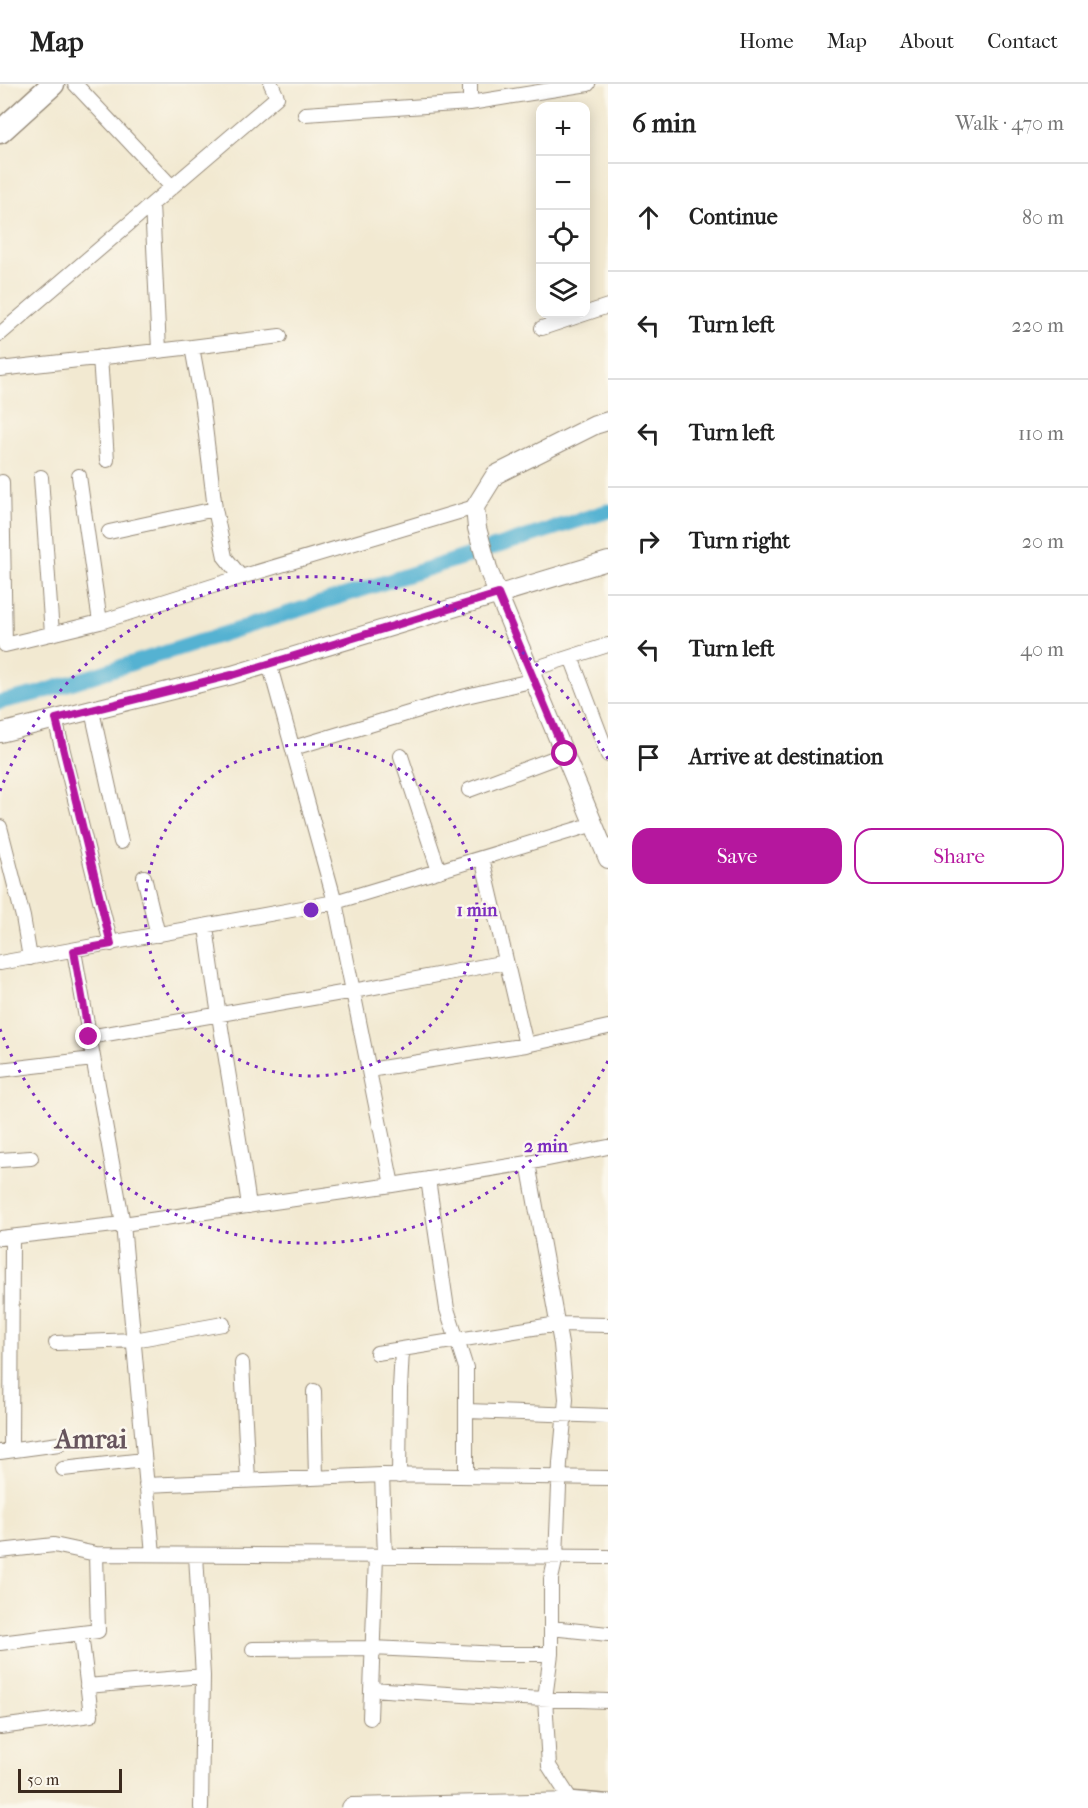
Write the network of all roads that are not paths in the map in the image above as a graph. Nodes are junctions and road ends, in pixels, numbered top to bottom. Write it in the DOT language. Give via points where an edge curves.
graph roads {
  1 [pos="53,84"];
  2 [pos="75,84"];
  3 [pos="271,84"];
  4 [pos="470,84"];
  5 [pos="588,84"];
  6 [pos="470,104"];
  7 [pos="305,114"];
  8 [pos="0,132"];
  9 [pos="172,187"];
  10 [pos="152,204"];
  11 [pos="608,306"];
  12 [pos="542,328"];
  13 [pos="0,334"];
  14 [pos="280,336"];
  15 [pos="192,347"];
  16 [pos="159,350"];
  17 [pos="100,357"];
  18 [pos="0,369"];
  19 [pos="608,421"];
  20 [pos="106,460"];
  21 [pos="80,476"];
  22 [pos="40,477"];
  23 [pos="2,482"];
  24 [pos="475,507"];
  25 [pos="215,509"];
  26 [pos="109,532"];
  27 [pos="608,561"];
  28 [pos="241,577"];
  29 [pos="498,594"];
  30 [pos="100,622"];
  31 [pos="52,633"];
  32 [pos="608,645"];
  33 [pos="571,657"];
  34 [pos="269,663"];
  35 [pos="533,675"];
  36 [pos="92,711"];
  37 [pos="56,719"];
  38 [pos="0,733"];
  39 [pos="293,748"];
  40 [pos="565,754"];
  41 [pos="608,755"];
  42 [pos="401,756"];
  43 [pos="469,790"];
  44 [pos="594,824"];
  45 [pos="0,827"];
  46 [pos="121,842"];
  47 [pos="482,858"];
  48 [pos="608,859"];
  49 [pos="439,871"];
  50 [pos="144,877"];
  51 [pos="335,902"];
  52 [pos="206,926"];
  53 [pos="158,935"];
  54 [pos="111,944"];
  55 [pos="74,951"];
  56 [pos="30,958"];
  57 [pos="506,962"];
  58 [pos="0,963"];
  59 [pos="353,991"];
  60 [pos="218,1015"];
  61 [pos="608,1028"];
  62 [pos="89,1037"];
  63 [pos="526,1045"];
  64 [pos="93,1059"];
  65 [pos="0,1070"];
  66 [pos="369,1071"];
  67 [pos="608,1147"];
  68 [pos="31,1158"];
  69 [pos="0,1160"];
  70 [pos="528,1163"];
  71 [pos="428,1179"];
  72 [pos="393,1185"];
  73 [pos="249,1206"];
  74 [pos="123,1224"];
  75 [pos="6,1238"];
  76 [pos="224,1324"];
  77 [pos="558,1324"];
  78 [pos="608,1325"];
  79 [pos="134,1340"];
  80 [pos="459,1342"];
  81 [pos="56,1343"];
  82 [pos="402,1350"];
  83 [pos="6,1353"];
  84 [pos="377,1353"];
  85 [pos="242,1363"];
  86 [pos="314,1391"];
  87 [pos="467,1411"];
  88 [pos="565,1414"];
  89 [pos="608,1416"];
  90 [pos="59,1444"];
  91 [pos="5,1451"];
  92 [pos="144,1460"];
  93 [pos="63,1469"];
  94 [pos="382,1476"];
  95 [pos="399,1476"];
  96 [pos="466,1476"];
  97 [pos="560,1477"];
  98 [pos="316,1478"];
  99 [pos="608,1478"];
  100 [pos="248,1481"];
  101 [pos="146,1485"];
  102 [pos="0,1551"];
  103 [pos="96,1554"];
  104 [pos="153,1554"];
  105 [pos="196,1555"];
  106 [pos="380,1556"];
  107 [pos="556,1557"];
  108 [pos="608,1557"];
  109 [pos="551,1628"];
  110 [pos="81,1634"];
  111 [pos="608,1634"];
  112 [pos="0,1643"];
  113 [pos="372,1648"];
  114 [pos="253,1649"];
  115 [pos="551,1654"];
  116 [pos="203,1676"];
  117 [pos="87,1686"];
  118 [pos="371,1689"];
  119 [pos="545,1698"];
  120 [pos="608,1701"];
  121 [pos="370,1718"];
  122 [pos="0,1727"];
  123 [pos="572,1806"];
  124 [pos="608,1806"];
  125 [pos="201,1808"];
  126 [pos="352,1808"];
  1 -- 8 [label="main road"];
  2 -- 9 [label="street"];
  3 -- 9 [label="street" via="277,97"];
  4 -- 6 [label="street"];
  5 -- 6 [label="street"];
  6 -- 7 [label="street"];
  9 -- 10 [label="street"];
  10 -- 13 [label="street"];
  10 -- 16 [label="street"];
  11 -- 12 [label="street"];
  14 -- 15 [label="street"];
  15 -- 16 [label="street"];
  15 -- 25 [label="street"];
  16 -- 17 [label="street"];
  17 -- 18 [label="street"];
  17 -- 20 [label="street"];
  19 -- 24 [label="street" via="495,475"];
  21 -- 30 [label="street"];
  22 -- 31 [label="street"];
  23 -- 31 [label="street" via="5,645"];
  24 -- 28 [label="street"];
  24 -- 29 [label="street" via="477,528"];
  25 -- 26 [label="street"];
  25 -- 28 [label="street" via="225,557"];
  27 -- 29 [label="street"];
  28 -- 30 [label="street"];
  29 -- 34 [label="street"];
  29 -- 35 [label="street"];
  30 -- 31 [label="street"];
  32 -- 33 [label="street"];
  33 -- 35 [label="street"];
  33 -- 41 [label="street"];
  34 -- 36 [label="street"];
  34 -- 39 [label="street"];
  35 -- 39 [label="street"];
  35 -- 40 [label="street"];
  36 -- 37 [label="street"];
  36 -- 46 [label="street"];
  37 -- 38 [label="street"];
  37 -- 54 [label="street"];
  39 -- 51 [label="street"];
  40 -- 43 [label="street"];
  40 -- 44 [label="street"];
  42 -- 49 [label="street"];
  44 -- 47 [label="street"];
  44 -- 48 [label="street"];
  45 -- 56 [label="street"];
  47 -- 49 [label="street"];
  47 -- 57 [label="street"];
  49 -- 51 [label="street"];
  50 -- 53 [label="street"];
  51 -- 52 [label="street"];
  51 -- 59 [label="street"];
  52 -- 53 [label="street"];
  52 -- 60 [label="street"];
  53 -- 54 [label="street"];
  54 -- 55 [label="street"];
  55 -- 56 [label="street"];
  55 -- 62 [label="street"];
  56 -- 58 [label="street"];
  57 -- 59 [label="street"];
  57 -- 63 [label="street"];
  59 -- 60 [label="street"];
  59 -- 66 [label="street"];
  60 -- 62 [label="street"];
  60 -- 73 [label="street"];
  61 -- 63 [label="street"];
  62 -- 64 [label="street"];
  63 -- 66 [label="street"];
  64 -- 65 [label="street"];
  64 -- 74 [label="street"];
  66 -- 72 [label="street"];
  67 -- 70 [label="street"];
  68 -- 69 [label="street"];
  70 -- 71 [label="street"];
  70 -- 77 [label="street"];
  71 -- 72 [label="street"];
  71 -- 80 [label="street" via="447,1309"];
  72 -- 73 [label="street"];
  73 -- 74 [label="street"];
  74 -- 75 [label="street"];
  74 -- 79 [label="street"];
  75 -- 83 [label="street"];
  76 -- 79 [label="street"];
  77 -- 78 [label="street"];
  77 -- 80 [label="street"];
  77 -- 88 [label="street"];
  79 -- 81 [label="street"];
  79 -- 92 [label="street"];
  80 -- 82 [label="street"];
  80 -- 87 [label="street" via="466,1368"];
  82 -- 84 [label="street"];
  82 -- 95 [label="street"];
  83 -- 91 [label="street"];
  85 -- 100 [label="street"];
  86 -- 98 [label="street"];
  87 -- 88 [label="street"];
  87 -- 96 [label="street"];
  88 -- 89 [label="street"];
  88 -- 97 [label="street"];
  90 -- 91 [label="street"];
  92 -- 93 [label="street"];
  92 -- 101 [label="street"];
  94 -- 95 [label="street"];
  94 -- 98 [label="street"];
  94 -- 106 [label="street"];
  95 -- 96 [label="street"];
  96 -- 97 [label="street"];
  97 -- 99 [label="street"];
  97 -- 107 [label="street"];
  98 -- 100 [label="street"];
  100 -- 101 [label="street"];
  101 -- 104 [label="street"];
  102 -- 103 [label="street" via="54,1545"];
  103 -- 104 [label="street"];
  103 -- 110 [label="street" via="98,1631"];
  104 -- 105 [label="street"];
  105 -- 106 [label="street"];
  105 -- 116 [label="street"];
  106 -- 107 [label="street"];
  106 -- 113 [label="street"];
  107 -- 108 [label="street"];
  107 -- 109 [label="street" via="551,1579"];
  109 -- 111 [label="street"];
  109 -- 115 [label="street"];
  110 -- 112 [label="street"];
  110 -- 117 [label="street"];
  113 -- 114 [label="street"];
  113 -- 115 [label="street"];
  113 -- 118 [label="street"];
  115 -- 119 [label="street"];
  116 -- 117 [label="street"];
  116 -- 125 [label="street"];
  117 -- 122 [label="street" via="91,1715"];
  118 -- 119 [label="street"];
  118 -- 121 [label="street"];
  119 -- 120 [label="street"];
  119 -- 123 [label="street" via="549,1766"];
  123 -- 124 [label="main road"];
  123 -- 126 [label="main road"];
}
